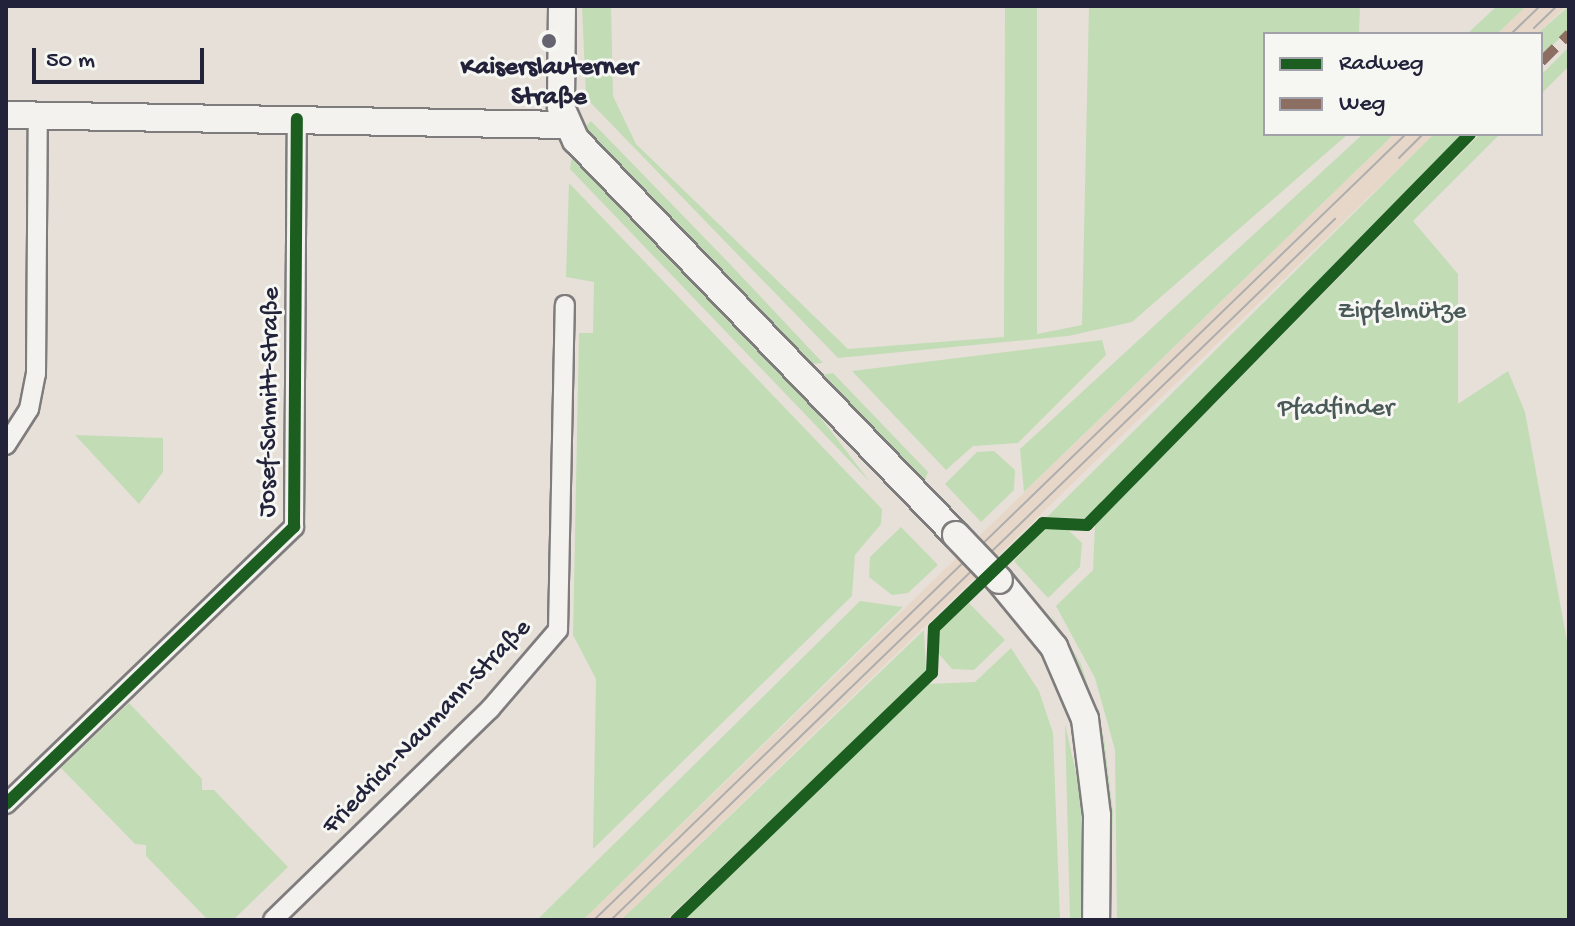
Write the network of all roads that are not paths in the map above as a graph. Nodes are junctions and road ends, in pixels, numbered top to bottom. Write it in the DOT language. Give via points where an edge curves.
graph roads {
  1 [pos="562,6"];
  2 [pos="6,115"];
  3 [pos="38,115"];
  4 [pos="297,119"];
  5 [pos="566,125"];
  6 [pos="565,305"];
  7 [pos="6,445"];
  8 [pos="6,804"];
  9 [pos="273,920"];
  10 [pos="1096,920"];
  1 -- 5 [label="main road"];
  2 -- 3 [label="main road"];
  3 -- 4 [label="main road"];
  3 -- 7 [label="street" via="36,374 29,409"];
  4 -- 5 [label="main road"];
  4 -- 8 [label="street, Josef-Schmitt-Straße" via="294,527"];
  5 -- 10 [label="main road, bridge" via="999,580 1054,647 1085,719 1096,793"];
  6 -- 9 [label="street, Friedrich-Naumann-Straße" via="558,630 501,698"];
}
